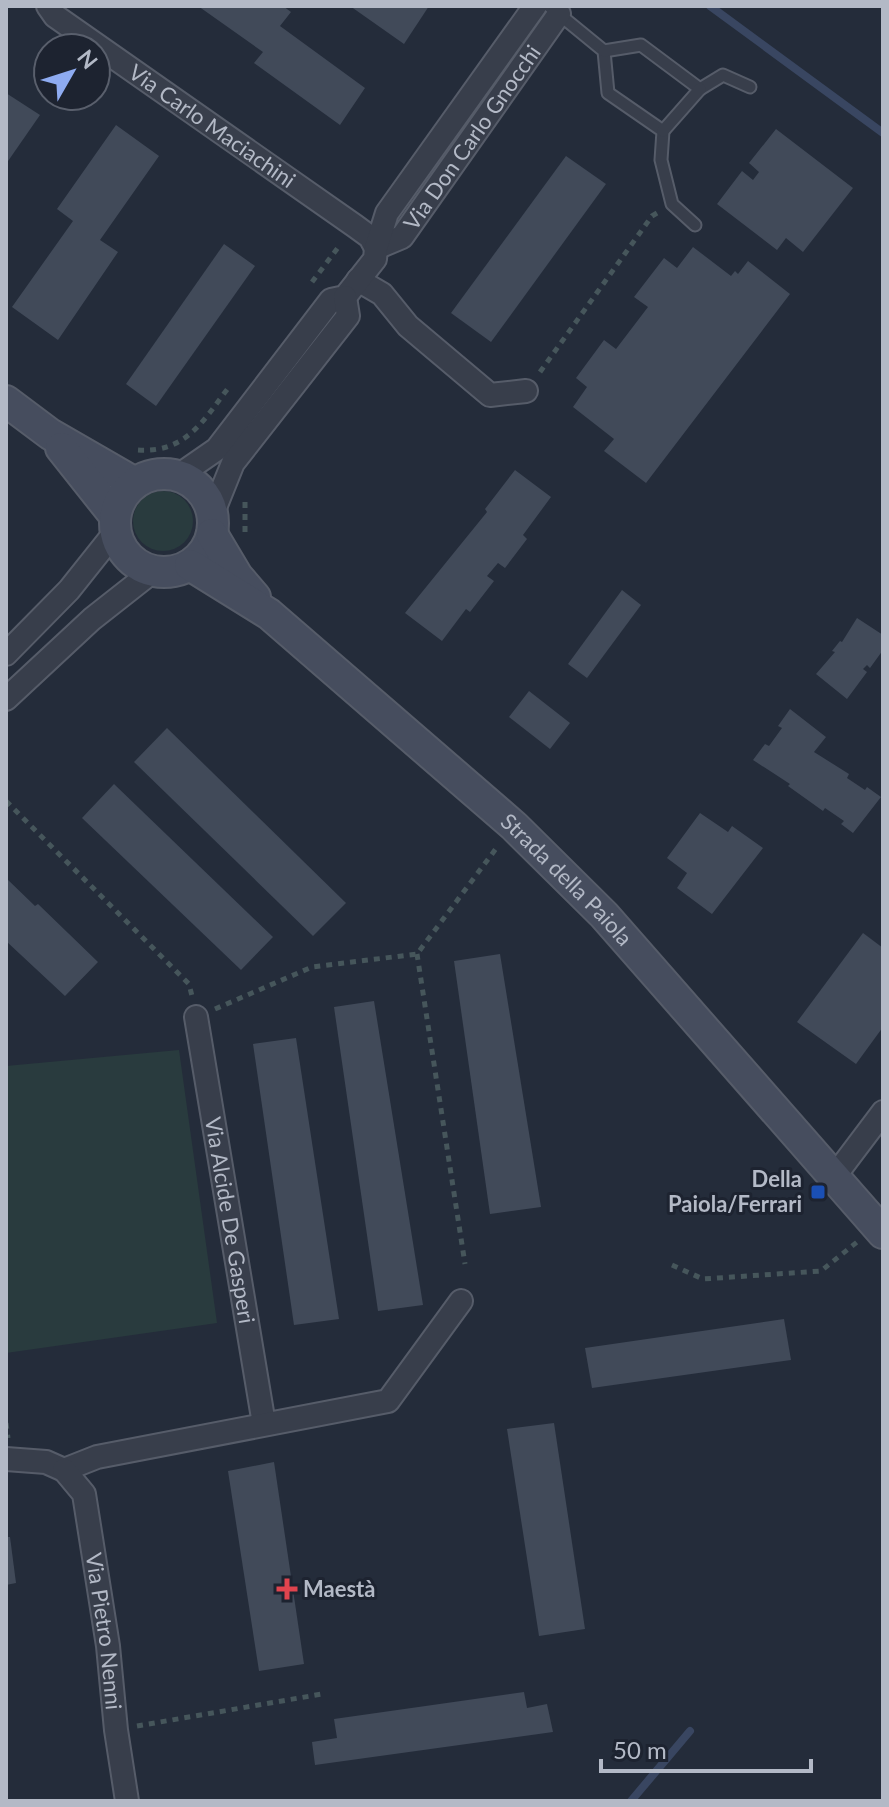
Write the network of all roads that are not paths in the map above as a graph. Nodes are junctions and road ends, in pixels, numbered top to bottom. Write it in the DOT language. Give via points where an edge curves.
graph roads {
  1 [pos="48,6"];
  2 [pos="535,6"];
  3 [pos="558,9"];
  4 [pos="604,51"];
  5 [pos="750,87"];
  6 [pos="700,89"];
  7 [pos="663,131"];
  8 [pos="695,225"];
  9 [pos="376,248"];
  10 [pos="352,289"];
  11 [pos="526,391"];
  12 [pos="6,401"];
  13 [pos="50,434"];
  14 [pos="178,476"];
  15 [pos="135,483"];
  16 [pos="115,524"];
  17 [pos="212,525"];
  18 [pos="190,565"];
  19 [pos="153,571"];
  20 [pos="269,614"];
  21 [pos="6,654"];
  22 [pos="6,699"];
  23 [pos="196,1017"];
  24 [pos="883,1112"];
  25 [pos="834,1177"];
  26 [pos="880,1230"];
  27 [pos="461,1301"];
  28 [pos="264,1424"];
  29 [pos="6,1459"];
  30 [pos="64,1470"];
  31 [pos="127,1801"];
  1 -- 9 [label="street, Via Carlo Maciachini" via="55,16 370,237"];
  2 -- 9 [label="street, Via Don Carlo Gnocchi" via="387,213"];
  3 -- 4 [label="lane"];
  3 -- 9 [label="street, Via Don Carlo Gnocchi" via="402,237"];
  4 -- 6 [label="lane" via="641,45"];
  4 -- 7 [label="lane" via="608,93"];
  5 -- 6 [label="lane" via="723,75"];
  6 -- 7 [label="lane"];
  7 -- 8 [label="lane" via="661,160 672,204"];
  9 -- 10 [label="street, Via Don Carlo Gnocchi" via="375,259"];
  10 -- 11 [label="street" via="382,294 408,326 490,395"];
  10 -- 14 [label="street, Via Don Carlo Gnocchi" via="331,300 217,449"];
  10 -- 17 [label="street, Via Don Carlo Gnocchi" via="348,316 233,463"];
  12 -- 13 [label="street"];
  13 -- 15 [label="street"];
  13 -- 16 [label="street"];
  14 -- 15 [label="street" via="148,476"];
  14 -- 17 [label="street" via="204,495"];
  15 -- 16 [label="street" via="118,503"];
  16 -- 19 [label="street" via="123,549 136,564"];
  16 -- 21 [label="street" via="69,590"];
  17 -- 18 [label="street" via="204,552"];
  17 -- 20 [label="street, Strada della Paiola" via="237,576"];
  18 -- 19 [label="street"];
  18 -- 20 [label="street, Strada della Paiola"];
  19 -- 22 [label="street"];
  20 -- 25 [label="street, Strada della Paiola" via="514,826 604,915"];
  23 -- 28 [label="street, Via Alcide De Gasperi"];
  24 -- 25 [label="street"];
  25 -- 26 [label="street, Strada della Paiola"];
  27 -- 28 [label="street" via="388,1401"];
  28 -- 30 [label="street" via="97,1457"];
  29 -- 30 [label="street" via="46,1462"];
  30 -- 31 [label="street, Via Pietro Nenni" via="84,1494"];
}
